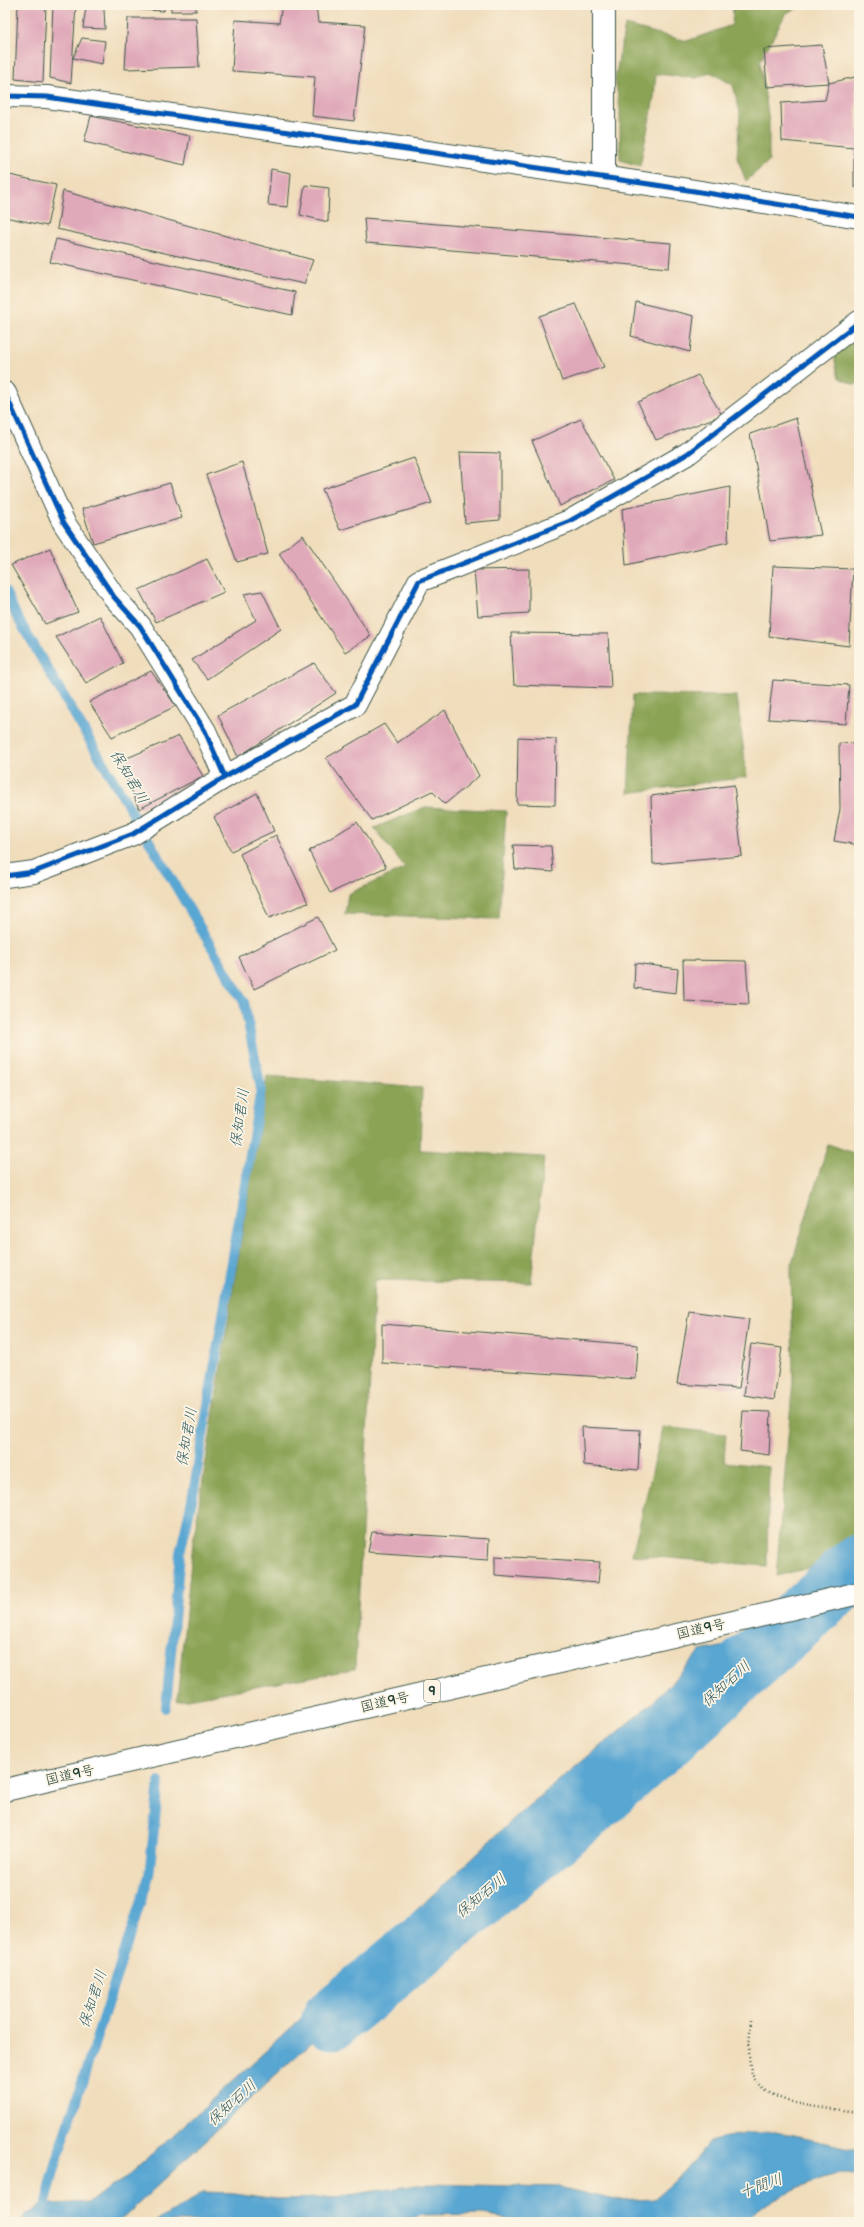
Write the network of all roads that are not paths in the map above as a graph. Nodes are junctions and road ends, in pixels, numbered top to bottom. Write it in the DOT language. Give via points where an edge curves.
graph roads {
  1 [pos="604,5"];
  2 [pos="5,96"];
  3 [pos="604,177"];
  4 [pos="859,217"];
  5 [pos="859,322"];
  6 [pos="5,393"];
  7 [pos="224,776"];
  8 [pos="5,876"];
  9 [pos="859,1593"];
  10 [pos="5,1790"];
  1 -- 3 [label="main road"];
  2 -- 3 [label="main road" via="47,97"];
  3 -- 4 [label="main road"];
  5 -- 7 [label="main road" via="687,454 570,521 419,581 355,705"];
  6 -- 7 [label="main road" via="64,523 114,597 140,626 205,731"];
  7 -- 8 [label="main road" via="133,834 34,872"];
  9 -- 10 [label="main road, 国道9号 / 9"];
}
